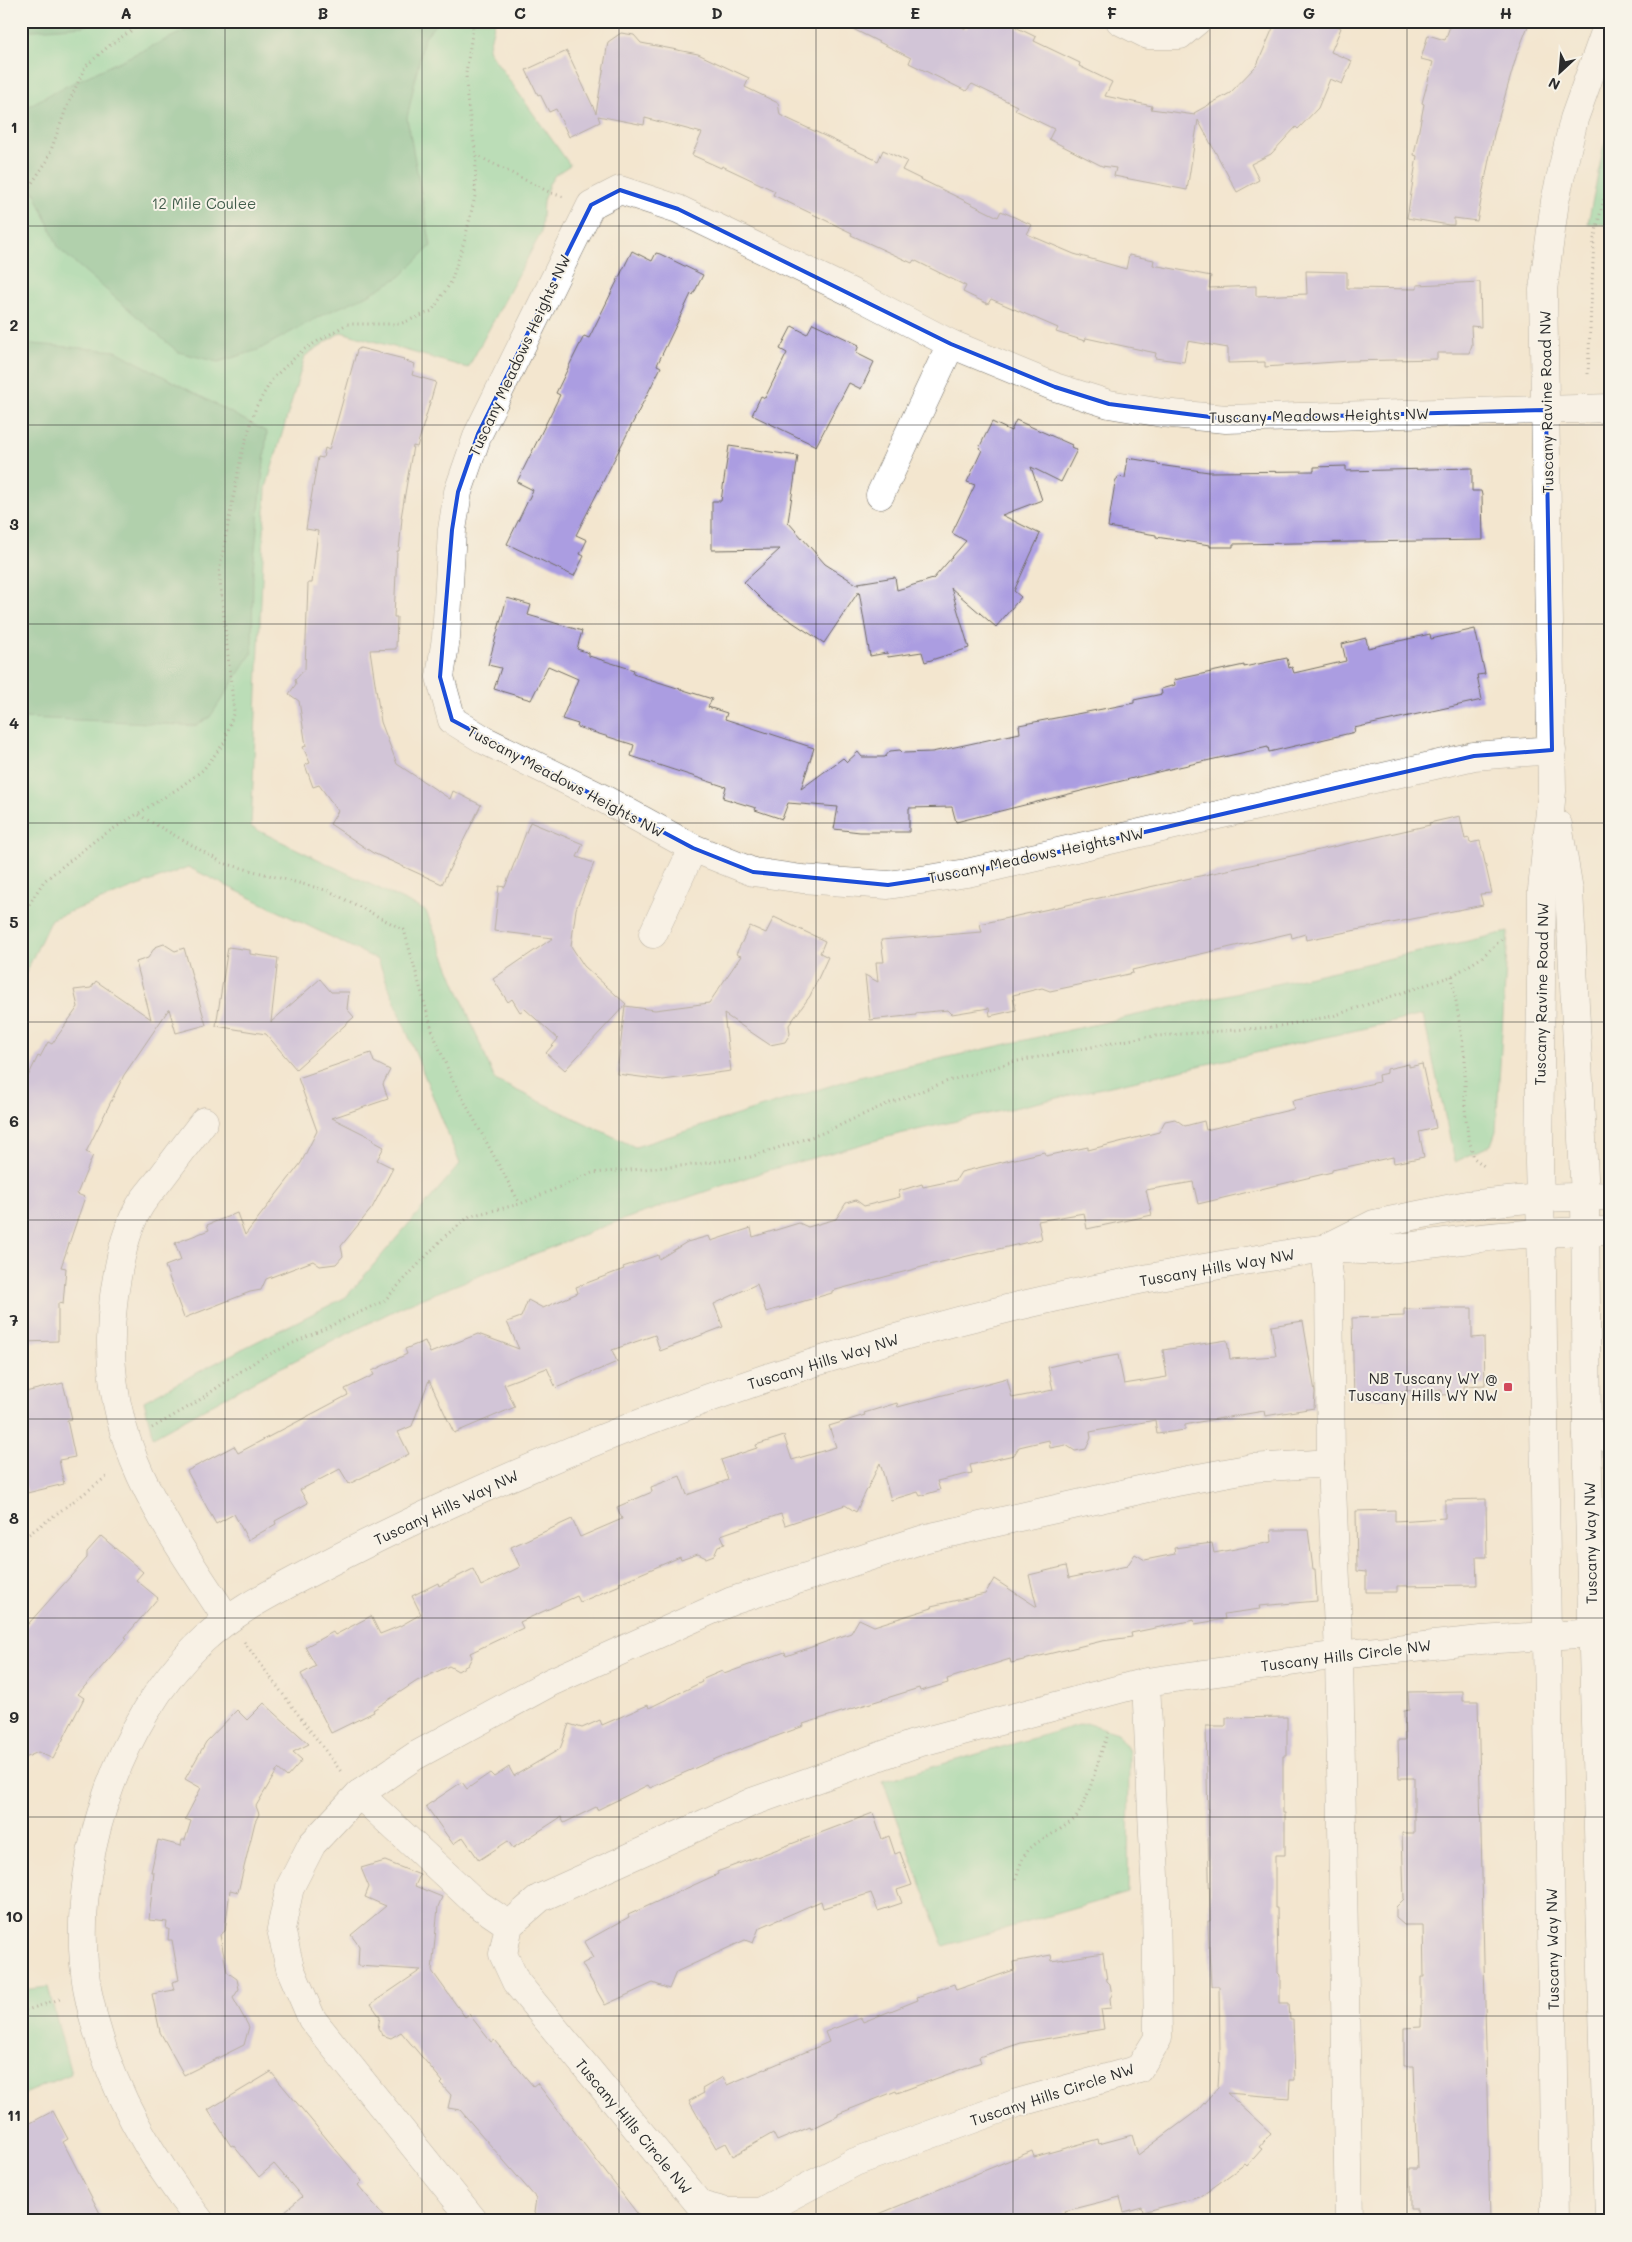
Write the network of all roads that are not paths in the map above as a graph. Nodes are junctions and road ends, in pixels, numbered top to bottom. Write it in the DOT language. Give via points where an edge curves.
graph roads {
  1 [pos="1120,21"];
  2 [pos="1197,21"];
  3 [pos="1609,21"];
  4 [pos="951,344"];
  5 [pos="1611,408"];
  6 [pos="1546,410"];
  7 [pos="880,495"];
  8 [pos="1552,750"];
  9 [pos="1552,791"];
  10 [pos="693,848"];
  11 [pos="654,934"];
  12 [pos="204,1121"];
  13 [pos="1598,1196"];
  14 [pos="1539,1198"];
  15 [pos="1598,1231"];
  16 [pos="1542,1233"];
  17 [pos="1325,1249"];
  18 [pos="1599,1436"];
  19 [pos="1331,1463"];
  20 [pos="227,1619"];
  21 [pos="1601,1632"];
  22 [pos="1547,1634"];
  23 [pos="1339,1655"];
  24 [pos="1146,1682"];
  25 [pos="359,1794"];
  26 [pos="509,1925"];
  27 [pos="200,2221"];
  28 [pos="474,2221"];
  29 [pos="1349,2221"];
  30 [pos="1556,2221"];
  31 [pos="1609,2221"];
  1 -- 2 [label="street" via="1148,35 1180,35"];
  3 -- 6 [label="street, Tuscany Ravine Road NW" via="1574,119 1555,201 1544,290"];
  4 -- 6 [label="street, Tuscany Meadows Heights NW" via="1055,387 1109,404 1162,413 1226,419"];
  4 -- 7 [label="street"];
  4 -- 10 [label="street, Tuscany Meadows Heights NW" via="678,209 620,190 592,205 478,434 458,492 440,677 452,720 486,741 602,798"];
  5 -- 6 [label="street, Tuscany Meadows Heights NW"];
  6 -- 8 [label="street, Tuscany Ravine Road NW"];
  8 -- 9 [label="street, Tuscany Ravine Road NW"];
  8 -- 10 [label="street, Tuscany Meadows Heights NW" via="1474,756 967,873 888,885 753,872"];
  9 -- 13 [label="street, Tuscany Ravine Road NW" via="1569,890"];
  9 -- 14 [label="street, Tuscany Ravine Road NW" via="1542,890"];
  10 -- 11 [label="street"];
  12 -- 20 [label="street" via="138,1208 117,1276 111,1348 120,1419 130,1453 154,1507"];
  13 -- 14 [label="street, Tuscany Hills Way NW"];
  13 -- 15 [label="street, Tuscany Way NW"];
  14 -- 16 [label="street, Tuscany Way NW"];
  14 -- 17 [label="street, Tuscany Hills Way NW" via="1467,1205 1374,1224"];
  15 -- 16 [label="street, Tuscany Hills Way NW"];
  15 -- 18 [label="street, Tuscany Way NW"];
  16 -- 17 [label="street, Tuscany Hills Way NW" via="1376,1250"];
  16 -- 22 [label="street, Tuscany Way NW"];
  17 -- 19 [label="street" via="1329,1284"];
  17 -- 20 [label="street, Tuscany Hills Way NW" via="1144,1279 1000,1310 788,1370 616,1433 497,1482 405,1524"];
  18 -- 21 [label="street, Tuscany Way NW"];
  19 -- 23 [label="street"];
  19 -- 25 [label="street" via="1252,1468 1166,1484 937,1536 732,1601 551,1682 414,1756"];
  20 -- 27 [label="street, Tuscany Hills Way NW" via="196,1646 169,1678 125,1749 97,1826 84,1908 87,1991 109,2064 159,2166"];
  21 -- 22 [label="street, Tuscany Hills Circle NW"];
  21 -- 31 [label="street, Tuscany Way NW"];
  22 -- 23 [label="street, Tuscany Hills Circle NW"];
  22 -- 30 [label="street, Tuscany Way NW"];
  23 -- 24 [label="street, Tuscany Hills Circle NW"];
  23 -- 29 [label="street"];
  24 -- 26 [label="street, Tuscany Hills Circle NW" via="914,1744 752,1802 540,1898"];
  24 -- 26 [label="street, Tuscany Hills Circle NW" via="1156,1898 1158,2038 1138,2069 1017,2103 855,2162 760,2212 727,2212 700,2205 516,1982 503,1954"];
  25 -- 26 [label="street" via="475,1902"];
  25 -- 28 [label="street" via="312,1844 290,1887 281,1929 290,1968 312,2019"];
}
